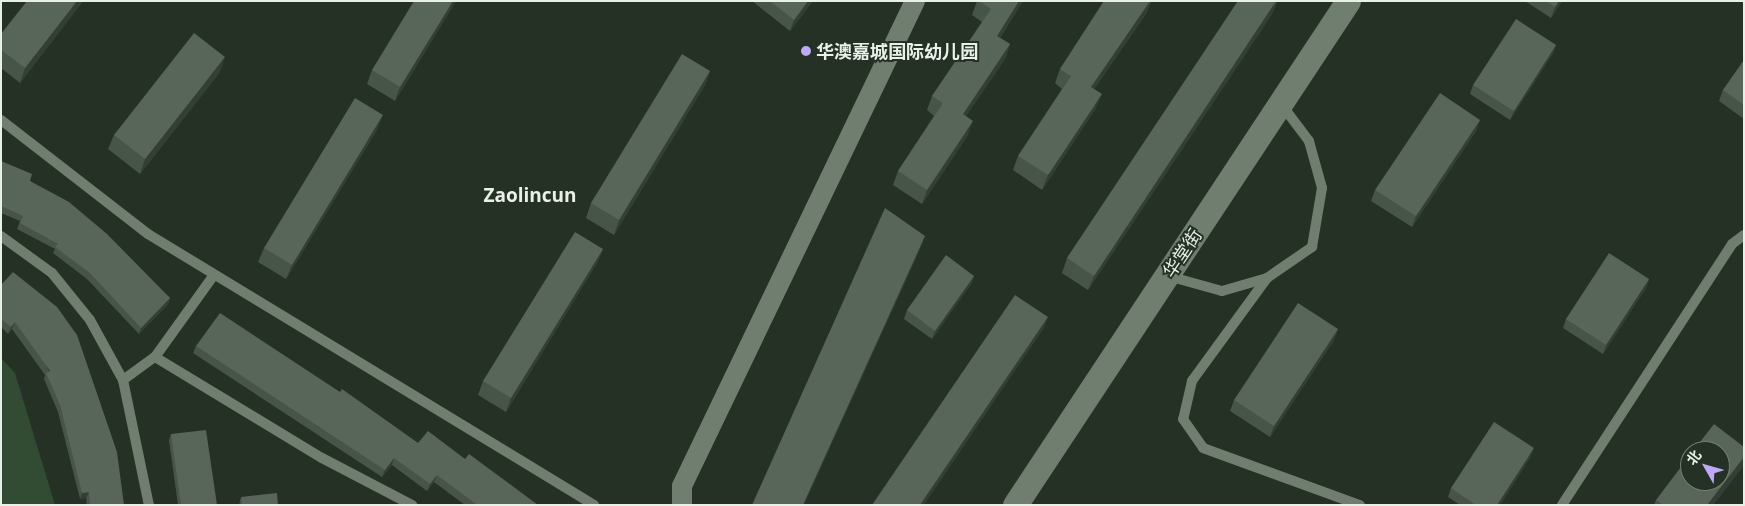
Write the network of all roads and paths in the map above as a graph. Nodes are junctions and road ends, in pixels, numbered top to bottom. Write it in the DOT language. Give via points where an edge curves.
graph roads {
  1 [pos="915,1"];
  2 [pos="1348,1"];
  3 [pos="1281,103"];
  4 [pos="1,120"];
  5 [pos="1744,234"];
  6 [pos="1,236"];
  7 [pos="214,275"];
  8 [pos="1166,276"];
  9 [pos="1267,278"];
  10 [pos="155,356"];
  11 [pos="123,380"];
  12 [pos="149,505"];
  13 [pos="412,505"];
  14 [pos="594,505"];
  15 [pos="682,505"];
  16 [pos="1015,505"];
  17 [pos="1360,505"];
  18 [pos="1562,505"];
  1 -- 15 [label="street" via="682,486"];
  2 -- 3 [label="street, 华堂街"];
  3 -- 8 [label="street, 华堂街"];
  3 -- 9 [label="lane" via="1309,141 1322,188 1312,247"];
  4 -- 7 [label="lane" via="148,234"];
  5 -- 18 [label="lane" via="1732,244"];
  6 -- 11 [label="lane" via="52,273 90,320"];
  7 -- 10 [label="lane"];
  7 -- 14 [label="lane"];
  8 -- 9 [label="lane" via="1222,291"];
  8 -- 16 [label="street, 华堂街"];
  9 -- 17 [label="lane" via="1192,381 1183,419 1203,448"];
  10 -- 11 [label="lane"];
  10 -- 13 [label="lane" via="322,458"];
  11 -- 12 [label="lane"];
}
